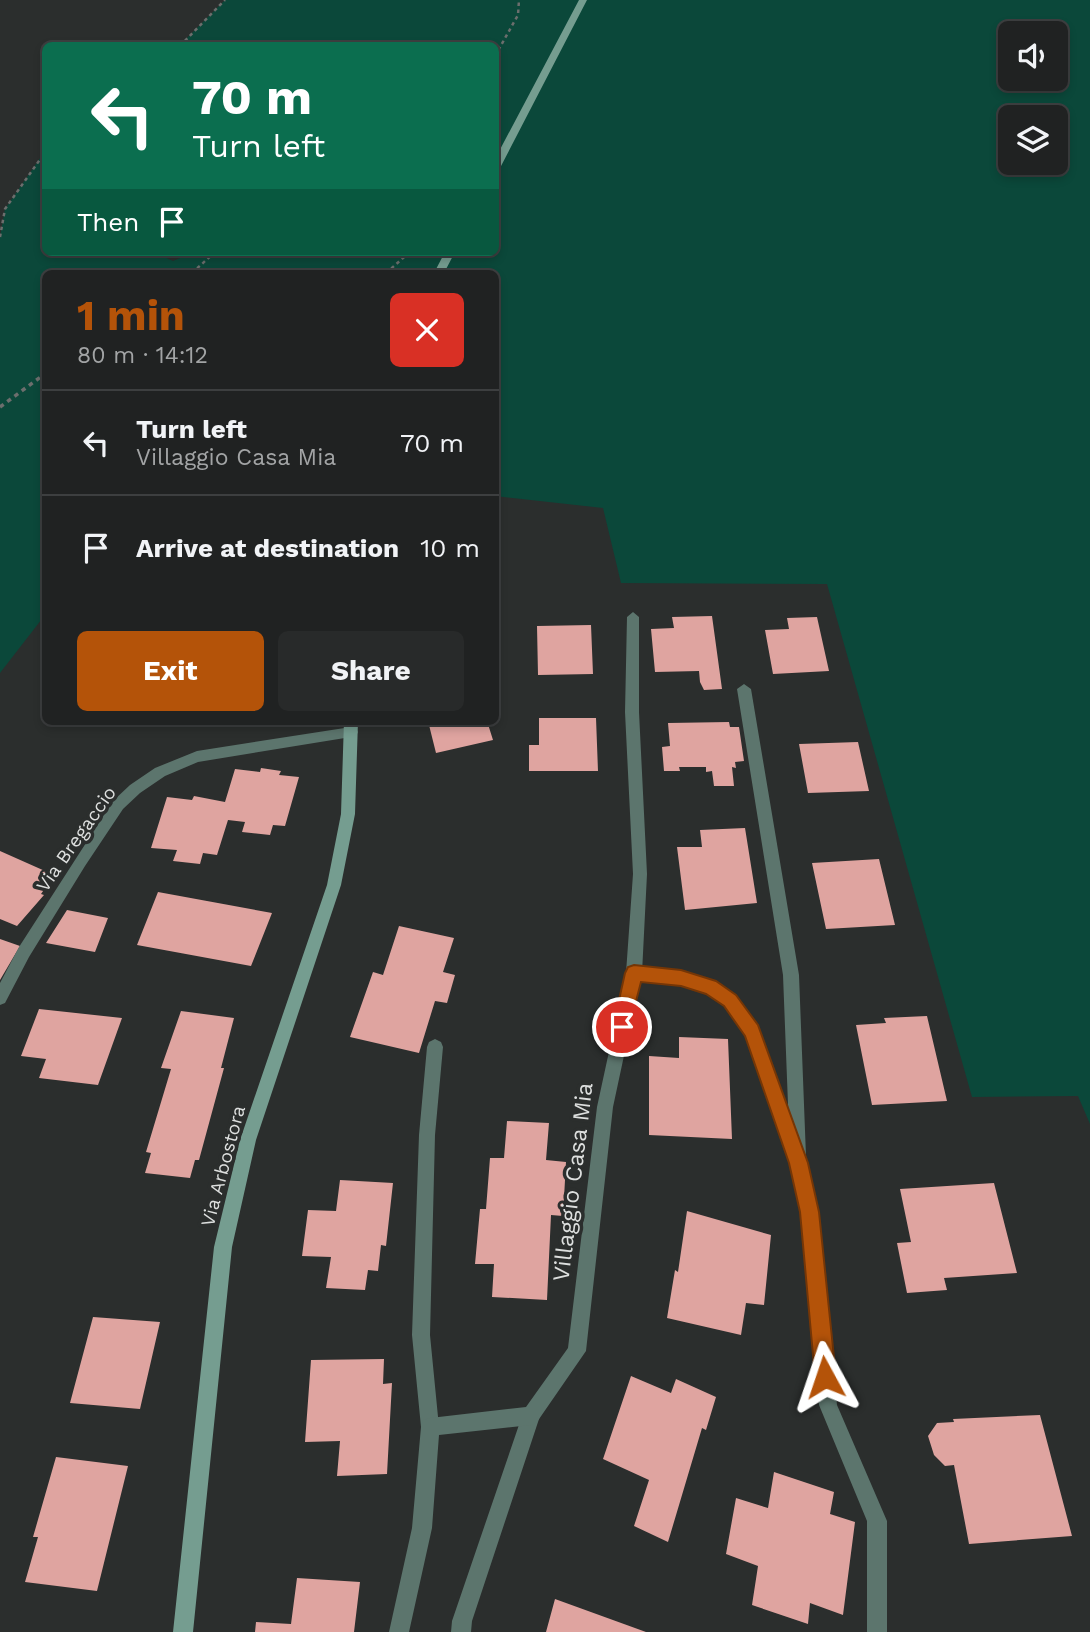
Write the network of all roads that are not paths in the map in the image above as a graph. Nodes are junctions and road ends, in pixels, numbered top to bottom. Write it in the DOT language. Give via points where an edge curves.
graph roads {
  1 [pos="583,0"];
  2 [pos="499,161"];
  3 [pos="633,617"];
  4 [pos="744,689"];
  5 [pos="351,726"];
  6 [pos="634,973"];
  7 [pos="0,998"];
  8 [pos="435,1047"];
  9 [pos="798,1163"];
  10 [pos="531,1416"];
  11 [pos="430,1427"];
  12 [pos="183,1632"];
  13 [pos="399,1632"];
  14 [pos="461,1632"];
  15 [pos="877,1632"];
  1 -- 2 [label="street"];
  3 -- 6 [label="street, Villaggio Casa Mia" via="632,712 640,874"];
  4 -- 9 [label="street" via="791,975"];
  5 -- 7 [label="street, Via Bregaccio" via="197,757 160,772 135,789 118,805 80,862"];
  5 -- 12 [label="street, Via Arbostora" via="348,814 334,885 248,1140 223,1247"];
  6 -- 9 [label="street" via="681,978 710,987 730,1001 752,1031"];
  6 -- 10 [label="street, Villaggio Casa Mia" via="605,1107 577,1350"];
  8 -- 11 [label="street" via="427,1135 421,1335"];
  9 -- 15 [label="street" via="809,1212 828,1405 877,1521"];
  10 -- 11 [label="street"];
  10 -- 14 [label="street, Villaggio Casa Mia"];
  11 -- 13 [label="street" via="422,1528"];
}
